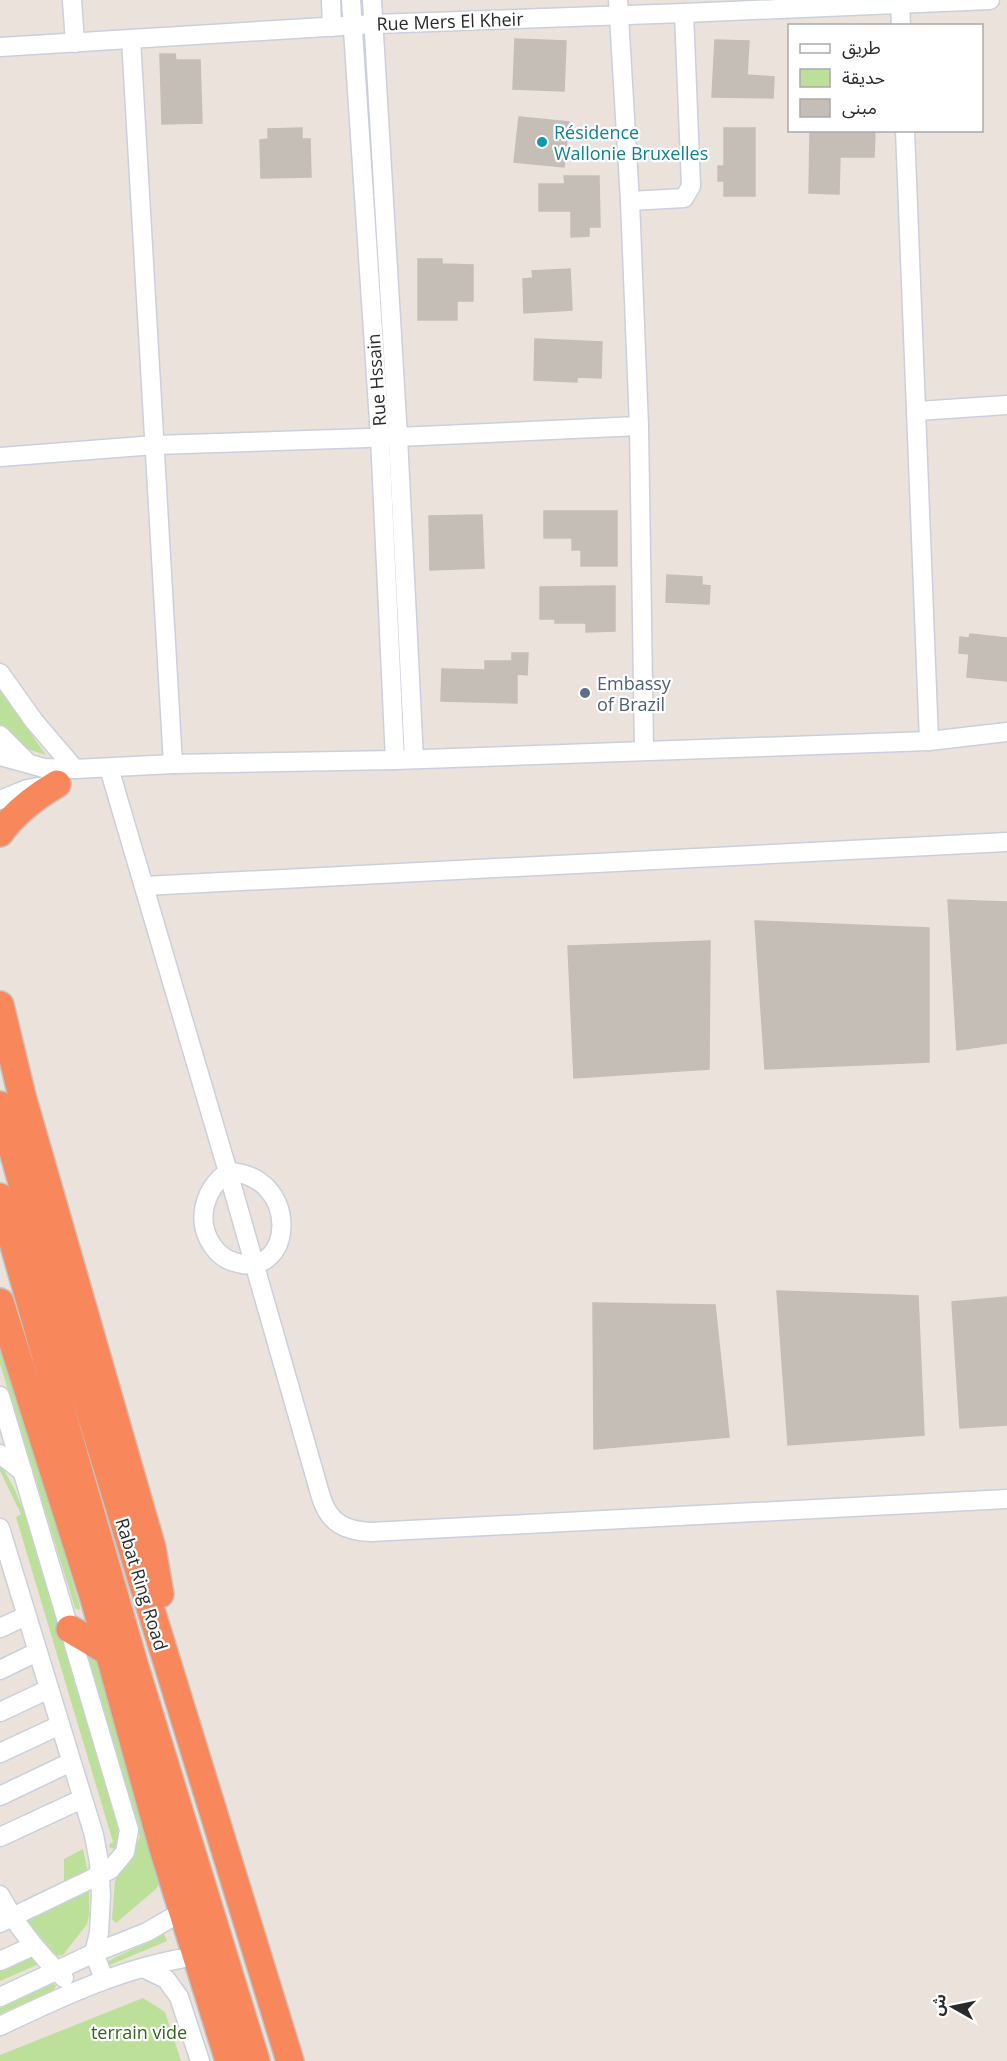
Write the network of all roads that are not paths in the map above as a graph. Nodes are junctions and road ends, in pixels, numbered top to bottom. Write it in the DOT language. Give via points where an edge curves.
graph roads {
  1 [pos="72,0"];
  2 [pos="331,0"];
  3 [pos="351,0"];
  4 [pos="372,0"];
  5 [pos="990,0"];
  6 [pos="900,1"];
  7 [pos="618,7"];
  8 [pos="684,13"];
  9 [pos="374,24"];
  10 [pos="901,24"];
  11 [pos="352,25"];
  12 [pos="332,27"];
  13 [pos="131,39"];
  14 [pos="75,43"];
  15 [pos="0,47"];
  16 [pos="905,132"];
  17 [pos="630,201"];
  18 [pos="1007,405"];
  19 [pos="918,411"];
  20 [pos="639,426"];
  21 [pos="389,437"];
  22 [pos="155,445"];
  23 [pos="0,457"];
  24 [pos="0,673"];
  25 [pos="1007,732"];
  26 [pos="0,735"];
  27 [pos="929,741"];
  28 [pos="644,750"];
  29 [pos="0,756"];
  30 [pos="414,759"];
  31 [pos="395,760"];
  32 [pos="29,763"];
  33 [pos="173,764"];
  34 [pos="109,768"];
  35 [pos="66,776"];
  36 [pos="0,800"];
  37 [pos="0,833"];
  38 [pos="1007,842"];
  39 [pos="144,886"];
  40 [pos="0,1005"];
  41 [pos="0,1105"];
  42 [pos="228,1172"];
  43 [pos="0,1197"];
  44 [pos="254,1264"];
  45 [pos="0,1302"];
  46 [pos="0,1395"];
  47 [pos="0,1455"];
  48 [pos="23,1472"];
  49 [pos="1007,1498"];
  50 [pos="1,1538"];
  51 [pos="8,1584"];
  52 [pos="26,1616"];
  53 [pos="0,1628"];
  54 [pos="70,1629"];
  55 [pos="159,1640"];
  56 [pos="108,1651"];
  57 [pos="37,1652"];
  58 [pos="135,1667"];
  59 [pos="0,1670"];
  60 [pos="49,1689"];
  61 [pos="0,1712"];
  62 [pos="60,1725"];
  63 [pos="0,1753"];
  64 [pos="71,1762"];
  65 [pos="0,1796"];
  66 [pos="82,1799"];
  67 [pos="0,1837"];
  68 [pos="101,1875"];
  69 [pos="0,1895"];
  70 [pos="183,1911"];
  71 [pos="6,1920"];
  72 [pos="33,1946"];
  73 [pos="94,1953"];
  74 [pos="197,1956"];
  75 [pos="0,1961"];
  76 [pos="143,1968"];
  77 [pos="57,1971"];
  78 [pos="104,1979"];
  79 [pos="76,1990"];
  80 [pos="0,1997"];
  81 [pos="0,2026"];
  82 [pos="200,2061"];
  83 [pos="229,2061"];
  84 [pos="256,2061"];
  85 [pos="290,2061"];
  1 -- 14 [label="street"];
  2 -- 12 [label="street"];
  3 -- 11 [label="street, Rue Hssain"];
  4 -- 9 [label="street, Rue Hssain"];
  5 -- 6 [label="street, Rue Mers El Kheir"];
  6 -- 8 [label="street, Rue Mers El Kheir"];
  6 -- 10 [label="street"];
  7 -- 8 [label="street, Rue Mers El Kheir"];
  7 -- 9 [label="street, Rue Mers El Kheir"];
  7 -- 17 [label="street"];
  8 -- 17 [label="street" via="691,186 684,198"];
  9 -- 11 [label="street, Rue Mers El Kheir"];
  9 -- 21 [label="street, Rue Hssain"];
  11 -- 12 [label="street, Rue Mers El Kheir"];
  11 -- 21 [label="street, Rue Hssain"];
  12 -- 13 [label="street, Rue Mers El Kheir"];
  13 -- 14 [label="street, Rue Mers El Kheir"];
  13 -- 22 [label="street"];
  14 -- 15 [label="street, Rue Mers El Kheir"];
  16 -- 19 [label="street"];
  17 -- 20 [label="street"];
  18 -- 19 [label="street"];
  19 -- 27 [label="street"];
  20 -- 21 [label="street"];
  20 -- 28 [label="street"];
  21 -- 22 [label="street"];
  21 -- 30 [label="street, Rue Hssain"];
  21 -- 31 [label="street, Rue Hssain"];
  22 -- 23 [label="street"];
  22 -- 33 [label="street"];
  24 -- 35 [label="street"];
  25 -- 27 [label="street"];
  26 -- 32 [label="street"];
  27 -- 28 [label="street"];
  28 -- 30 [label="street"];
  29 -- 32 [label="street"];
  30 -- 31 [label="street"];
  31 -- 33 [label="street"];
  32 -- 35 [label="street"];
  33 -- 34 [label="street"];
  34 -- 35 [label="street"];
  34 -- 39 [label="street"];
  35 -- 36 [label="street"];
  35 -- 37 [label="highway" via="36,796"];
  38 -- 39 [label="street"];
  39 -- 42 [label="street"];
  40 -- 55 [label="highway" via="22,1096 152,1548 160,1594"];
  41 -- 55 [label="highway, Rabat Ring Road"];
  42 -- 44 [label="street"];
  42 -- 44 [label="street" via="207,1196 203,1215 206,1234 225,1258"];
  42 -- 44 [label="street" via="256,1179 273,1195 279,1209 279,1242 269,1256"];
  43 -- 58 [label="highway, Rabat Ring Road"];
  44 -- 49 [label="street" via="323,1504 333,1520 349,1530"];
  45 -- 56 [label="highway"];
  46 -- 48 [label="street"];
  47 -- 48 [label="street"];
  48 -- 54 [label="street"];
  50 -- 51 [label="street"];
  51 -- 52 [label="street"];
  52 -- 53 [label="street"];
  52 -- 57 [label="street"];
  54 -- 56 [label="highway"];
  54 -- 68 [label="street" via="129,1830 121,1859"];
  55 -- 85 [label="highway, Rabat Ring Road"];
  56 -- 58 [label="highway"];
  56 -- 70 [label="highway"];
  57 -- 59 [label="street"];
  57 -- 60 [label="street"];
  58 -- 84 [label="highway, Rabat Ring Road"];
  60 -- 61 [label="street"];
  60 -- 62 [label="street"];
  62 -- 63 [label="street"];
  62 -- 64 [label="street"];
  64 -- 65 [label="street"];
  64 -- 66 [label="street"];
  66 -- 67 [label="street"];
  66 -- 68 [label="street"];
  68 -- 71 [label="street"];
  68 -- 73 [label="street" via="101,1914"];
  69 -- 71 [label="street"];
  70 -- 73 [label="street" via="147,1932"];
  70 -- 74 [label="highway"];
  71 -- 72 [label="street"];
  72 -- 75 [label="street"];
  72 -- 77 [label="street"];
  73 -- 77 [label="street"];
  73 -- 78 [label="street"];
  74 -- 76 [label="street"];
  74 -- 83 [label="highway"];
  76 -- 78 [label="street"];
  76 -- 82 [label="street" via="166,1979 180,1996"];
  77 -- 79 [label="street"];
  77 -- 80 [label="street"];
  78 -- 79 [label="street"];
  79 -- 81 [label="street"];
}
